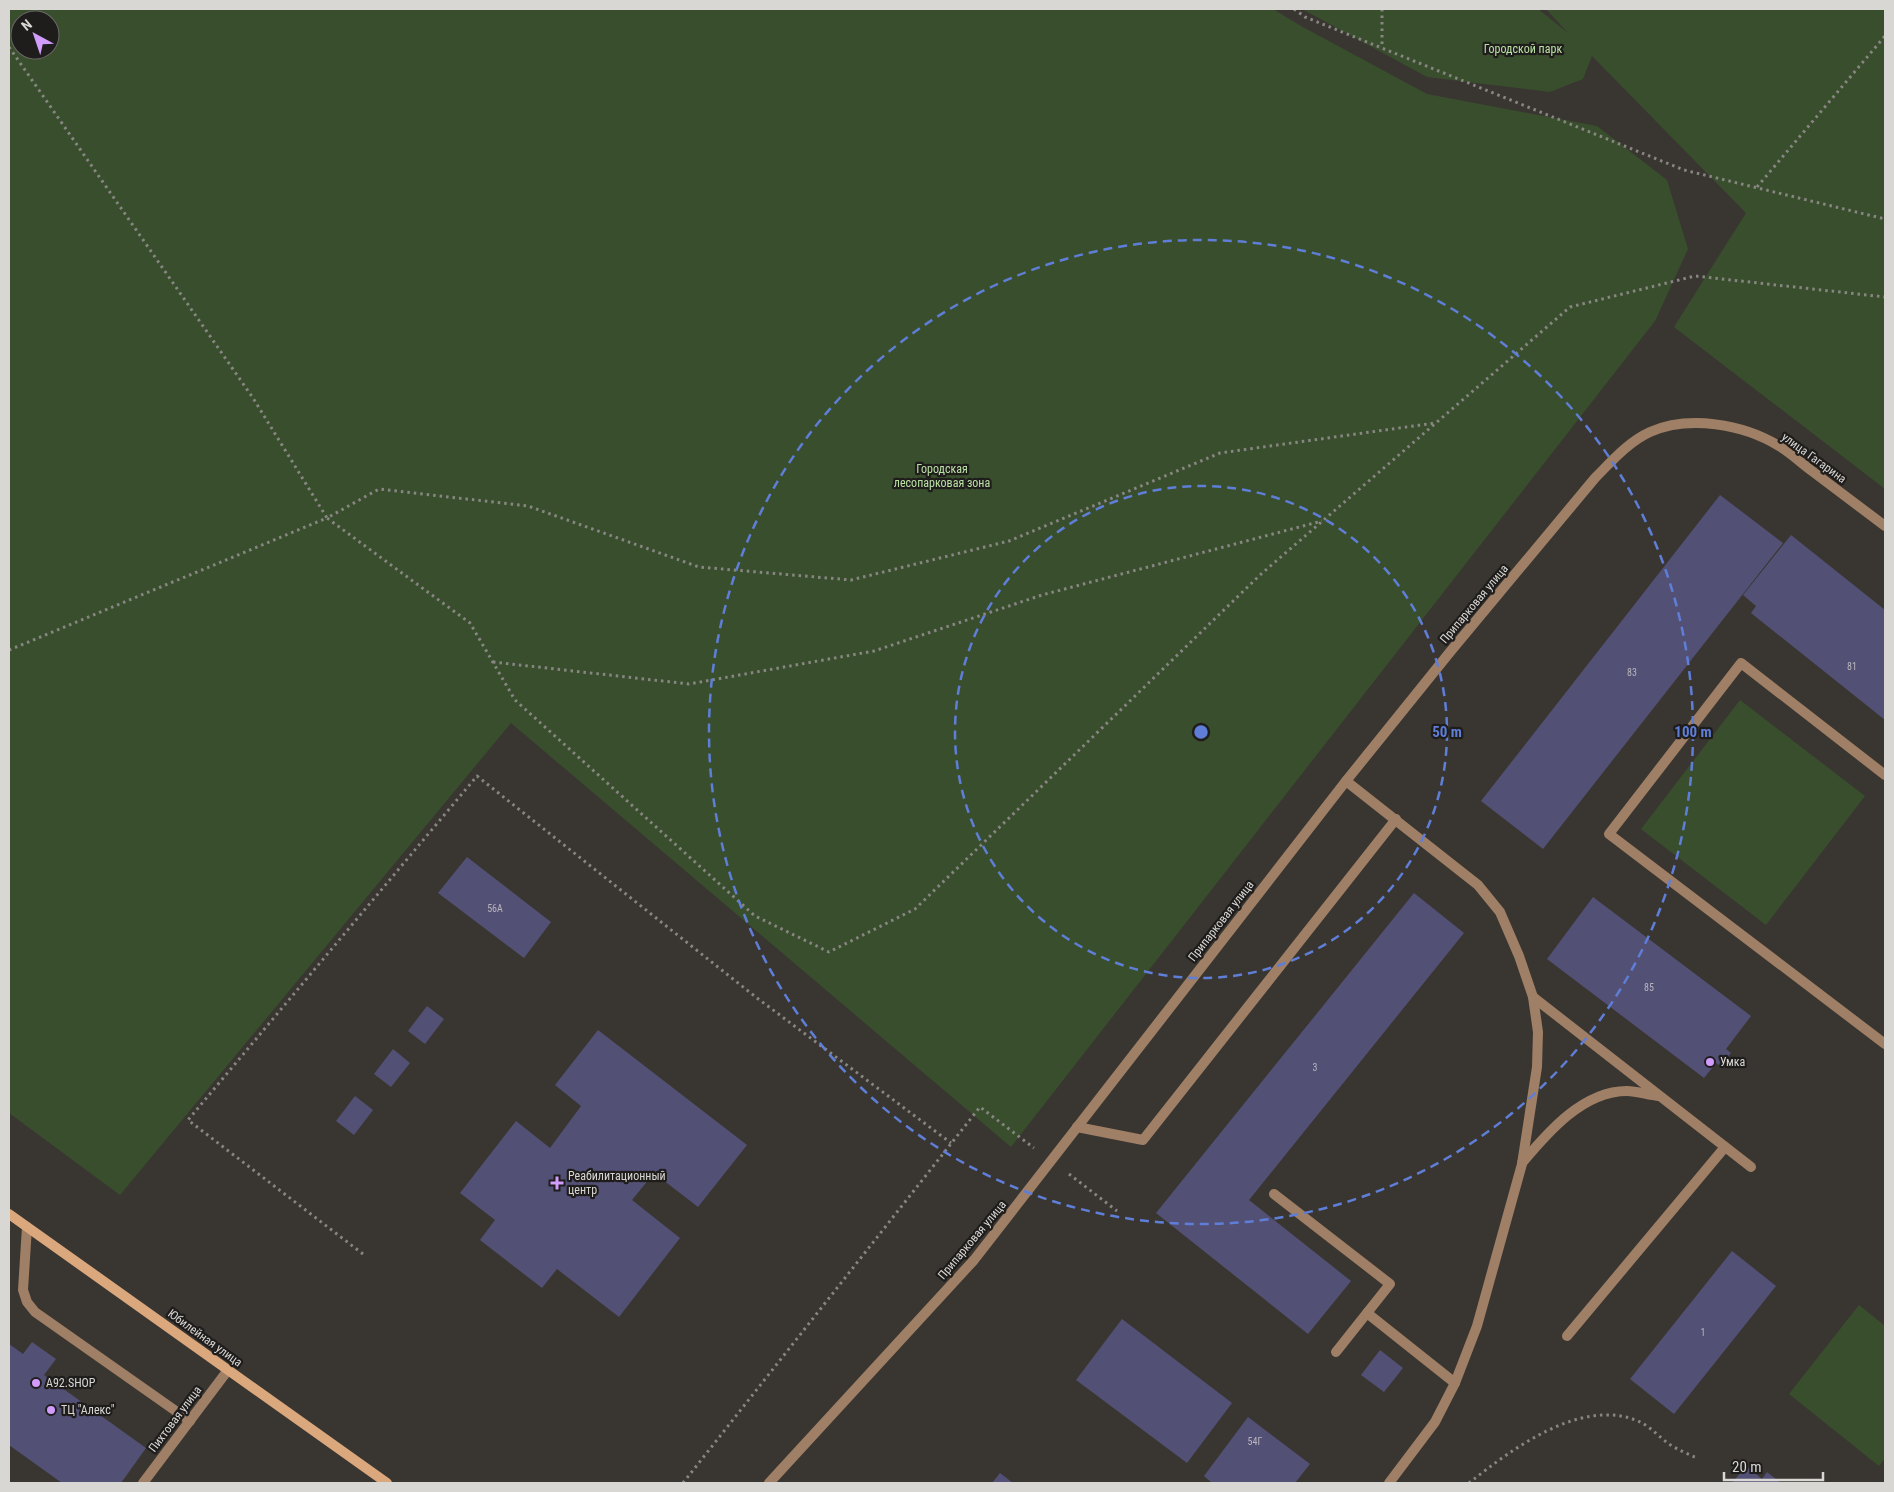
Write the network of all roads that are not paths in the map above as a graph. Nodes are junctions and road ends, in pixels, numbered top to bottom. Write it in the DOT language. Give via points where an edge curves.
graph roads {
  1 [pos="1720,426"];
  2 [pos="1885,526"];
  3 [pos="1885,775"];
  4 [pos="1346,781"];
  5 [pos="1396,819"];
  6 [pos="1532,997"];
  7 [pos="1885,1044"];
  8 [pos="1661,1097"];
  9 [pos="1077,1127"];
  10 [pos="1725,1147"];
  11 [pos="1522,1164"];
  12 [pos="1751,1167"];
  13 [pos="1274,1194"];
  14 [pos="9,1214"];
  15 [pos="27,1227"];
  16 [pos="1367,1313"];
  17 [pos="1567,1336"];
  18 [pos="1336,1352"];
  19 [pos="228,1370"];
  20 [pos="1455,1382"];
  21 [pos="190,1421"];
  22 [pos="142,1483"];
  23 [pos="387,1483"];
  24 [pos="769,1483"];
  25 [pos="1389,1483"];
  1 -- 2 [label="street, улица Гагарина" via="1741,430 1779,446"];
  1 -- 4 [label="street, Припарковая улица" via="1671,425 1649,433 1622,452 1588,486"];
  3 -- 7 [label="street" via="1741,663 1609,834"];
  4 -- 5 [label="street"];
  4 -- 9 [label="street, Припарковая улица"];
  5 -- 6 [label="street" via="1478,885 1500,912 1520,956"];
  5 -- 9 [label="street" via="1143,1140"];
  6 -- 8 [label="street"];
  6 -- 11 [label="street" via="1538,1032 1537,1067"];
  8 -- 10 [label="street"];
  8 -- 11 [label="street" via="1628,1091 1602,1094 1548,1131"];
  9 -- 24 [label="street, Припарковая улица" via="974,1260"];
  10 -- 12 [label="street"];
  10 -- 17 [label="street"];
  11 -- 20 [label="street" via="1477,1326"];
  13 -- 16 [label="street" via="1390,1284"];
  14 -- 15 [label="street, Юбилейная улица"];
  15 -- 19 [label="street, Юбилейная улица"];
  15 -- 21 [label="street" via="23,1290 35,1312"];
  16 -- 18 [label="street"];
  16 -- 20 [label="street"];
  19 -- 21 [label="street, Пихтовая улица"];
  19 -- 23 [label="street, Юбилейная улица"];
  20 -- 25 [label="street" via="1436,1422"];
  21 -- 22 [label="street, Пихтовая улица"];
}
